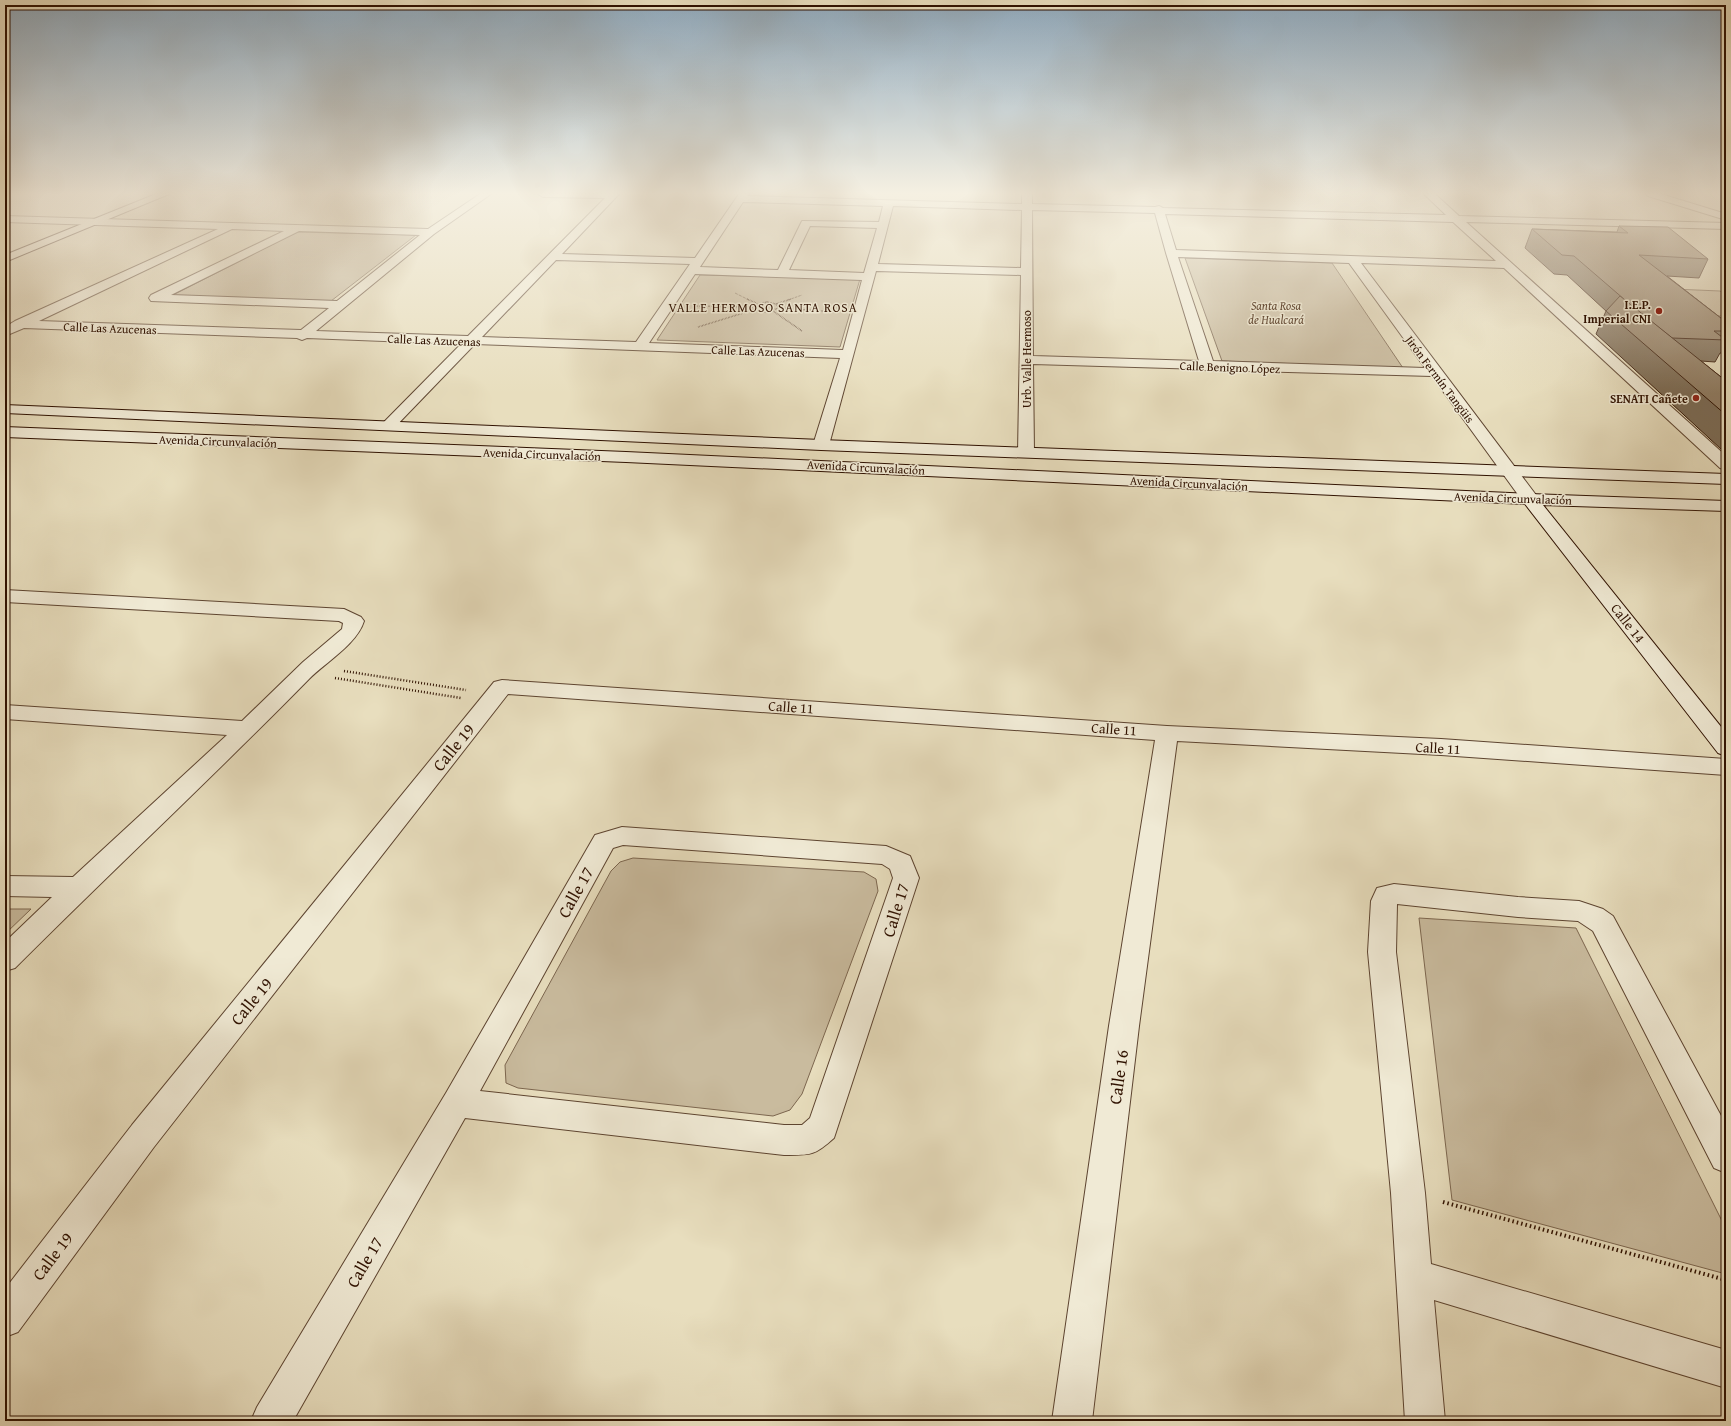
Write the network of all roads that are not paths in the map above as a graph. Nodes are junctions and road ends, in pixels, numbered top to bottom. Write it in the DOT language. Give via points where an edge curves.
graph roads {
  1 [pos="157,261"];
  2 [pos="232,261"];
  3 [pos="394,261"];
  4 [pos="550,261"];
  5 [pos="609,261"];
  6 [pos="699,261"];
  7 [pos="788,261"];
  8 [pos="873,261"];
  9 [pos="1026,261"];
  10 [pos="1173,261"];
  11 [pos="1353,261"];
  12 [pos="1408,261"];
  13 [pos="1503,261"];
  14 [pos="1508,265"];
  15 [pos="695,266"];
  16 [pos="870,272"];
  17 [pos="1026,272"];
  18 [pos="782,273"];
  19 [pos="339,305"];
  20 [pos="20,324"];
  21 [pos="5,332"];
  22 [pos="302,336"];
  23 [pos="471,341"];
  24 [pos="640,346"];
  25 [pos="848,354"];
  26 [pos="1025,360"];
  27 [pos="1208,367"];
  28 [pos="1435,372"];
  29 [pos="5,409"];
  30 [pos="388,426"];
  31 [pos="5,432"];
  32 [pos="640,437"];
  33 [pos="789,443"];
  34 [pos="821,445"];
  35 [pos="1026,453"];
  36 [pos="626,457"];
  37 [pos="784,464"];
  38 [pos="1726,465"];
  39 [pos="1509,470"];
  40 [pos="1726,479"];
  41 [pos="1530,499"];
  42 [pos="1726,506"];
  43 [pos="5,596"];
  44 [pos="496,695"];
  45 [pos="5,712"];
  46 [pos="247,729"];
  47 [pos="1167,733"];
  48 [pos="1726,748"];
  49 [pos="1726,767"];
  50 [pos="5,886"];
  51 [pos="79,887"];
  52 [pos="5,960"];
  53 [pos="457,1103"];
  54 [pos="1726,1157"];
  55 [pos="1415,1277"];
  56 [pos="5,1319"];
  57 [pos="1726,1369"];
  58 [pos="271,1421"];
  59 [pos="1072,1421"];
  60 [pos="1425,1421"];
  1 -- 20 [label="street"];
  2 -- 19 [label="street" via="155,298"];
  3 -- 19 [label="street"];
  4 -- 23 [label="street"];
  5 -- 15 [label="street"];
  6 -- 15 [label="street"];
  7 -- 18 [label="street"];
  8 -- 16 [label="street"];
  9 -- 17 [label="street, Urb. Valle Hermoso"];
  10 -- 27 [label="street"];
  11 -- 28 [label="street, Jirón Fermín Tangüis"];
  12 -- 14 [label="street"];
  13 -- 14 [label="street"];
  14 -- 38 [label="street"];
  15 -- 18 [label="street"];
  15 -- 24 [label="street"];
  16 -- 17 [label="street"];
  16 -- 18 [label="street"];
  16 -- 25 [label="street"];
  17 -- 26 [label="street, Urb. Valle Hermoso"];
  19 -- 22 [label="street"];
  20 -- 21 [label="street"];
  20 -- 22 [label="street, Calle Las Azucenas"];
  22 -- 23 [label="street, Calle Las Azucenas"];
  23 -- 24 [label="street, Calle Las Azucenas"];
  23 -- 30 [label="street"];
  24 -- 25 [label="street, Calle Las Azucenas"];
  25 -- 34 [label="street"];
  26 -- 27 [label="street, Calle Benigno López"];
  26 -- 35 [label="street, Urb. Valle Hermoso"];
  27 -- 28 [label="street, Calle Benigno López"];
  28 -- 39 [label="street, Jirón Fermín Tangüis"];
  29 -- 30 [label="street, Avenida Circunvalación"];
  30 -- 32 [label="street, Avenida Circunvalación"];
  31 -- 36 [label="street, Avenida Circunvalación"];
  32 -- 33 [label="street, Avenida Circunvalación"];
  32 -- 36 [label="street"];
  33 -- 34 [label="street, Avenida Circunvalación"];
  33 -- 37 [label="street"];
  34 -- 35 [label="street, Avenida Circunvalación"];
  35 -- 39 [label="street, Avenida Circunvalación"];
  36 -- 37 [label="street, Avenida Circunvalación"];
  37 -- 41 [label="street, Avenida Circunvalación"];
  39 -- 40 [label="street, Avenida Circunvalación"];
  39 -- 41 [label="street, Jirón Fermín Tangüis"];
  41 -- 42 [label="street, Avenida Circunvalación"];
  41 -- 48 [label="street, Calle 14"];
  43 -- 46 [label="street" via="344,615 354,621 351,631"];
  44 -- 47 [label="street, Calle 11"];
  44 -- 56 [label="street, Calle 19" via="144,1136"];
  45 -- 46 [label="street"];
  46 -- 51 [label="street"];
  47 -- 49 [label="street, Calle 11"];
  47 -- 59 [label="street, Calle 16" via="1123,1034"];
  50 -- 51 [label="street"];
  51 -- 52 [label="street"];
  53 -- 53 [label="street, Calle 17" via="604,842 622,836 886,855 901,863 906,878 823,1127 808,1140 784,1140"];
  53 -- 58 [label="street, Calle 17"];
  54 -- 55 [label="street" via="1603,924 1593,916 1572,910 1394,894 1386,896 1382,952"];
  55 -- 57 [label="street"];
  55 -- 60 [label="street"];
}
